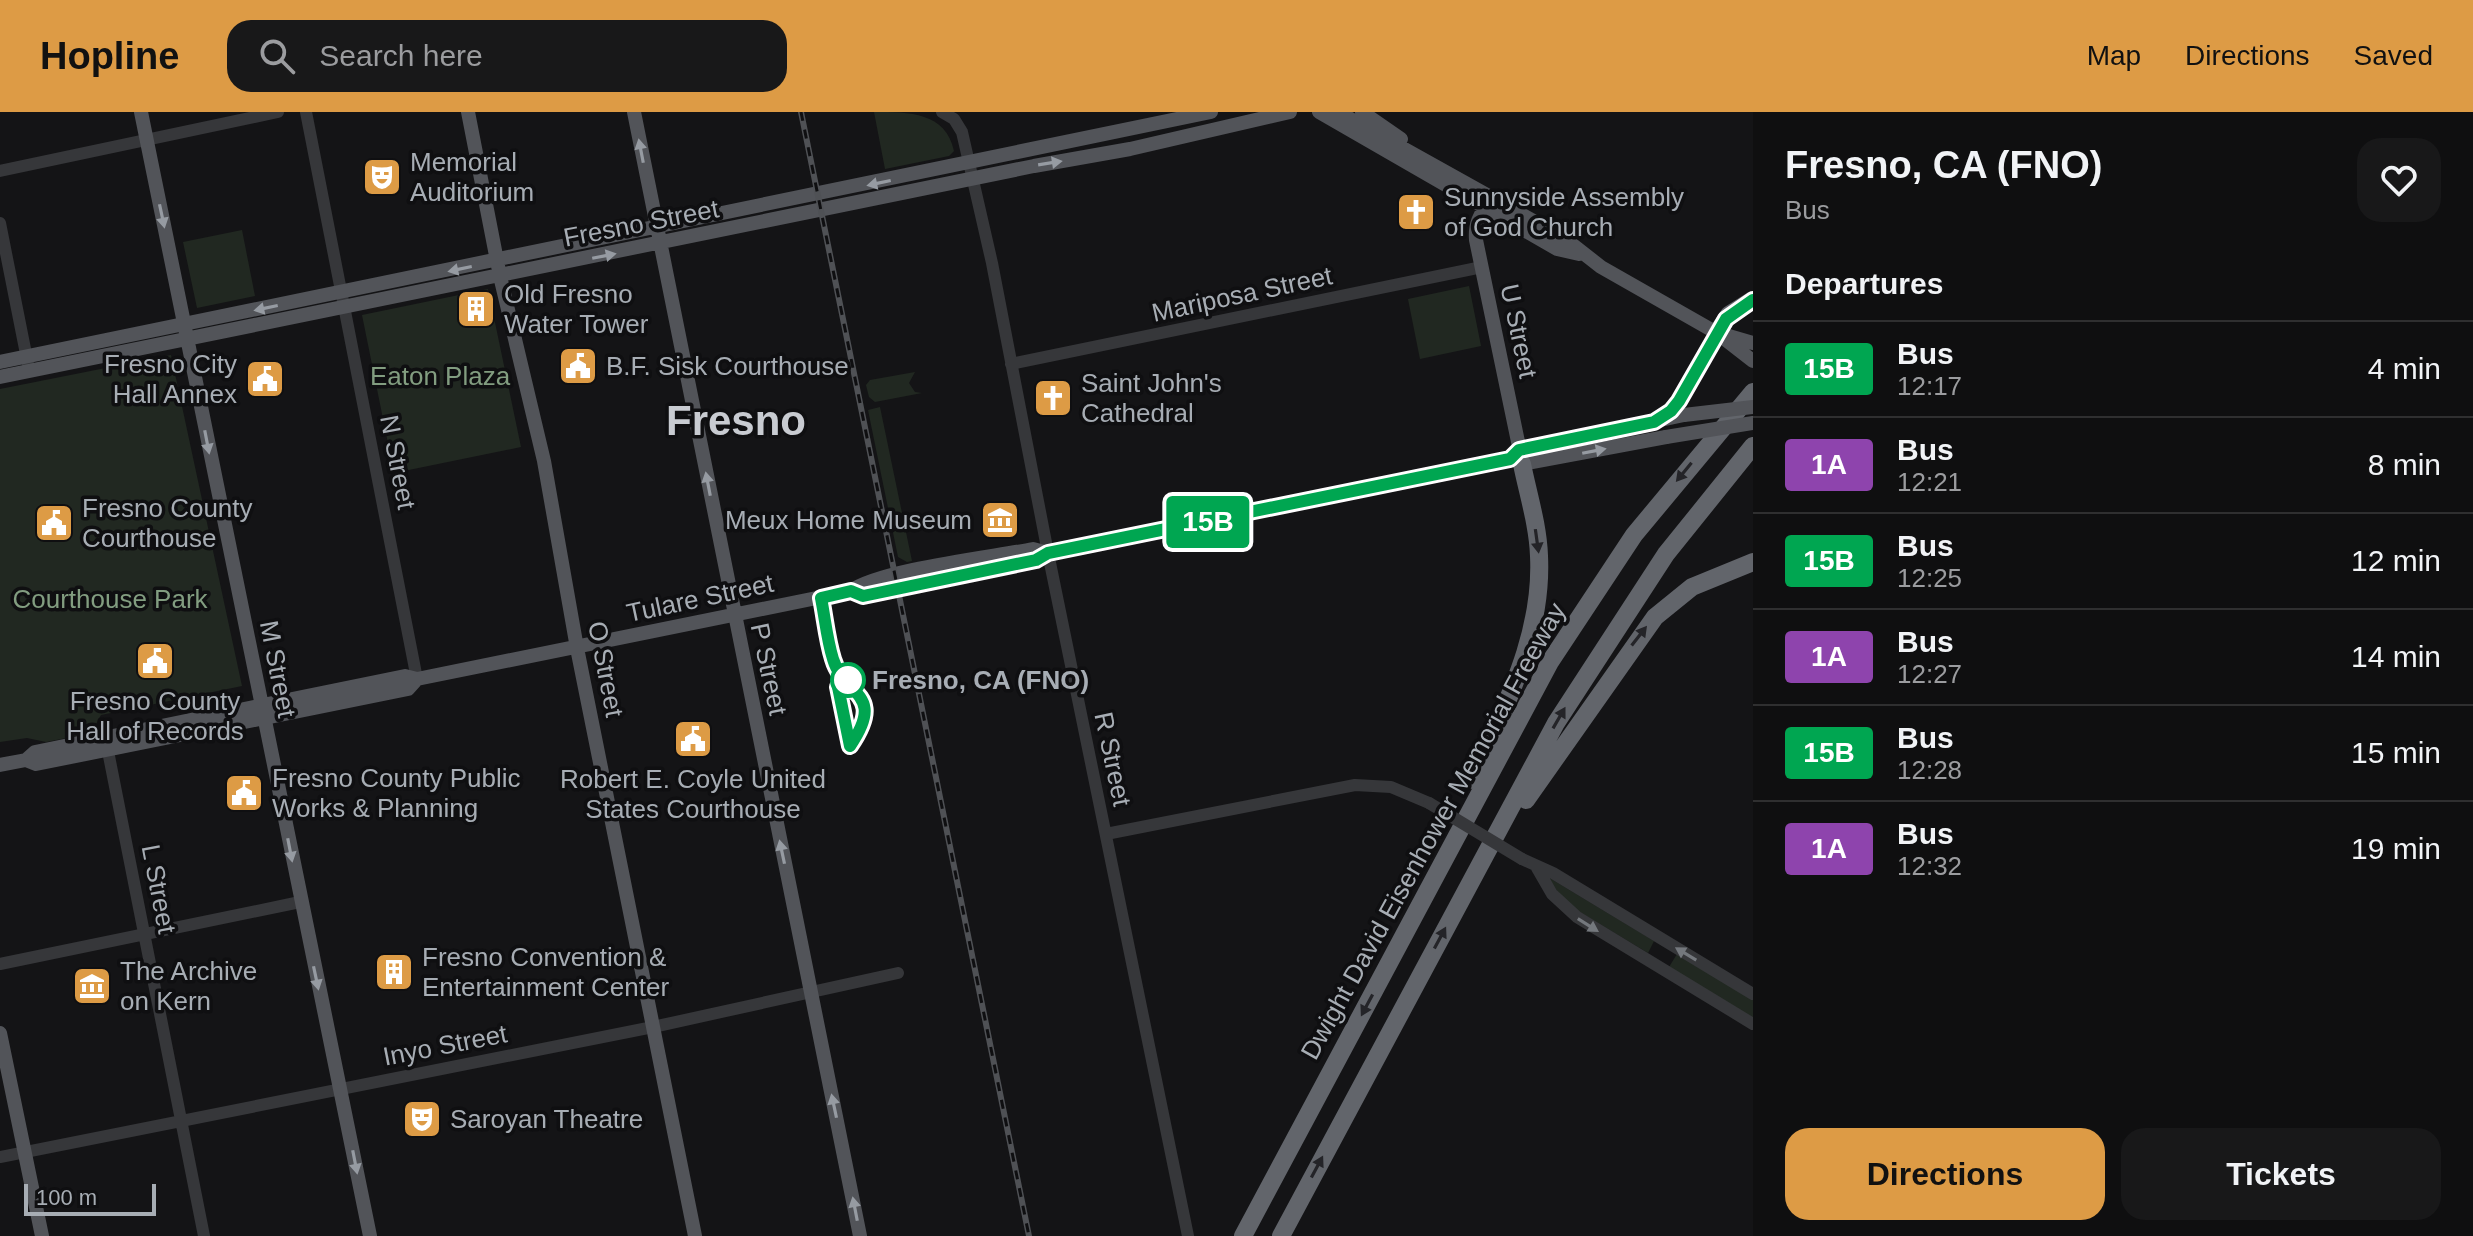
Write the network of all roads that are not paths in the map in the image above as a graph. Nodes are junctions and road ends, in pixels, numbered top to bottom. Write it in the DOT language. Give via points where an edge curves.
graph roads {
  1 [pos="141,112"];
  2 [pos="278,112"];
  3 [pos="306,112"];
  4 [pos="468,112"];
  5 [pos="634,112"];
  6 [pos="942,112"];
  7 [pos="1211,112"];
  8 [pos="1290,112"];
  9 [pos="1319,112"];
  10 [pos="1338,112"];
  11 [pos="1362,112"];
  12 [pos="146,140"];
  13 [pos="1419,155"];
  14 [pos="1402,160"];
  15 [pos="0,171"];
  16 [pos="971,171"];
  17 [pos="1473,185"];
  18 [pos="1485,208"];
  19 [pos="0,223"];
  20 [pos="657,229"];
  21 [pos="1550,230"];
  22 [pos="660,245"];
  23 [pos="1583,255"];
  24 [pos="1482,267"];
  25 [pos="499,268"];
  26 [pos="344,300"];
  27 [pos="1753,300"];
  28 [pos="186,331"];
  29 [pos="1717,333"];
  30 [pos="118,337"];
  31 [pos="1752,343"];
  32 [pos="1746,357"];
  33 [pos="0,362"];
  34 [pos="28,364"];
  35 [pos="1011,364"];
  36 [pos="50,367"];
  37 [pos="0,377"];
  38 [pos="1753,392"];
  39 [pos="1753,407"];
  40 [pos="1654,422"];
  41 [pos="1753,423"];
  42 [pos="1753,446"];
  43 [pos="1517,458"];
  44 [pos="1048,553"];
  45 [pos="1753,562"];
  46 [pos="733,616"];
  47 [pos="577,648"];
  48 [pos="417,679"];
  49 [pos="262,712"];
  50 [pos="107,744"];
  51 [pos="0,765"];
  52 [pos="1106,834"];
  53 [pos="1537,868"];
  54 [pos="1468,885"];
  55 [pos="300,902"];
  56 [pos="1416,911"];
  57 [pos="145,934"];
  58 [pos="0,964"];
  59 [pos="898,973"];
  60 [pos="810,992"];
  61 [pos="1753,994"];
  62 [pos="1753,1024"];
  63 [pos="653,1027"];
  64 [pos="0,1033"];
  65 [pos="339,1088"];
  66 [pos="183,1120"];
  67 [pos="24,1152"];
  68 [pos="0,1157"];
  69 [pos="42,1236"];
  70 [pos="204,1236"];
  71 [pos="370,1236"];
  72 [pos="695,1236"];
  73 [pos="860,1236"];
  74 [pos="1188,1236"];
  75 [pos="1243,1236"];
  76 [pos="1281,1236"];
  1 -- 12 [label="main road, M Street"];
  2 -- 12 [label="street"];
  3 -- 26 [label="street, N Street"];
  4 -- 25 [label="main road, O Street"];
  20 -- 5 [label="main road, P Street, one-way"];
  6 -- 16 [label="street, R Street" via="960,128"];
  7 -- 16 [label="main road, Fresno Street"];
  16 -- 8 [label="main road, Fresno Street, one-way" via="1130,149"];
  9 -- 14 [label="main road"];
  10 -- 13 [label="main road"];
  11 -- 13 [label="main road"];
  12 -- 15 [label="street"];
  12 -- 28 [label="main road, M Street, one-way"];
  13 -- 17 [label="main road"];
  14 -- 17 [label="main road" via="1462,186"];
  14 -- 18 [label="main road"];
  16 -- 20 [label="main road, Fresno Street, one-way"];
  16 -- 22 [label="main road, Fresno Street"];
  16 -- 35 [label="street, R Street"];
  17 -- 21 [label="main road"];
  18 -- 21 [label="main road" via="1495,206"];
  18 -- 23 [label="main road" via="1557,249"];
  18 -- 24 [label="main road, U Street" via="1476,232"];
  19 -- 34 [label="street"];
  20 -- 22 [label="main road, P Street"];
  20 -- 25 [label="main road, Fresno Street"];
  21 -- 23 [label="main road"];
  25 -- 22 [label="main road, Fresno Street, one-way"];
  46 -- 22 [label="main road, P Street, one-way"];
  23 -- 29 [label="main road"];
  24 -- 35 [label="street, Mariposa Street"];
  24 -- 43 [label="main road, U Street"];
  25 -- 26 [label="main road, Fresno Street"];
  25 -- 47 [label="main road, O Street" via="542,453"];
  26 -- 28 [label="main road, Fresno Street"];
  26 -- 48 [label="street, N Street"];
  27 -- 29 [label="highway" via="1729,315"];
  28 -- 30 [label="main road, Fresno Street"];
  28 -- 36 [label="main road, Fresno Street"];
  28 -- 49 [label="main road, M Street, one-way"];
  29 -- 31 [label="main road"];
  29 -- 32 [label="main road"];
  29 -- 40 [label="main road" via="1679,401"];
  30 -- 34 [label="main road, Fresno Street"];
  30 -- 36 [label="main road" via="103,346 55,357"];
  33 -- 34 [label="main road, Fresno Street"];
  34 -- 36 [label="main road, Fresno Street"];
  34 -- 37 [label="main road, Fresno Street"];
  35 -- 44 [label="street, R Street"];
  38 -- 56 [label="highway, Dwight David Eisenhower Memorial Freeway, one-way" via="1668,491 1590,597 1525,705"];
  39 -- 40 [label="main road, Tulare Street, bridge"];
  40 -- 43 [label="main road, Tulare Street"];
  43 -- 41 [label="main road, Tulare Street, one-way, bridge"];
  54 -- 42 [label="highway, one-way" via="1597,655 1666,554"];
  43 -- 44 [label="main road, Tulare Street"];
  43 -- 56 [label="highway, one-way" via="1539,553 1531,638"];
  44 -- 46 [label="main road, Tulare Street" via="1033,549 909,573"];
  44 -- 52 [label="street, R Street"];
  54 -- 45 [label="highway, one-way" via="1655,617 1692,587"];
  46 -- 47 [label="main road, Tulare Street"];
  60 -- 46 [label="main road, P Street, one-way"];
  47 -- 48 [label="main road, Tulare Street"];
  47 -- 63 [label="main road, O Street"];
  48 -- 49 [label="main road, Tulare Street" via="408,689"];
  49 -- 50 [label="main road, Tulare Street"];
  49 -- 55 [label="main road, M Street, one-way"];
  50 -- 51 [label="main road, Tulare Street" via="35,752 26,760"];
  50 -- 57 [label="street, L Street"];
  52 -- 53 [label="street, bridge" via="1341,787 1391,787 1429,803"];
  52 -- 74 [label="street, R Street"];
  61 -- 53 [label="street, one-way"];
  53 -- 62 [label="street, one-way" via="1552,894 1577,917"];
  76 -- 54 [label="highway, one-way"];
  55 -- 57 [label="street"];
  55 -- 65 [label="main road, M Street, one-way"];
  56 -- 75 [label="highway, Dwight David Eisenhower Memorial Freeway, one-way"];
  57 -- 58 [label="street"];
  57 -- 66 [label="street, L Street"];
  59 -- 60 [label="street, Inyo Street"];
  60 -- 63 [label="street, Inyo Street"];
  73 -- 60 [label="main road, P Street, one-way"];
  63 -- 65 [label="street, Inyo Street"];
  63 -- 72 [label="main road, O Street"];
  64 -- 67 [label="main road"];
  65 -- 66 [label="street, Inyo Street"];
  65 -- 71 [label="main road, M Street, one-way"];
  66 -- 67 [label="street, Inyo Street"];
  66 -- 70 [label="street, L Street"];
  67 -- 68 [label="street, Inyo Street"];
  67 -- 69 [label="main road"];
}
